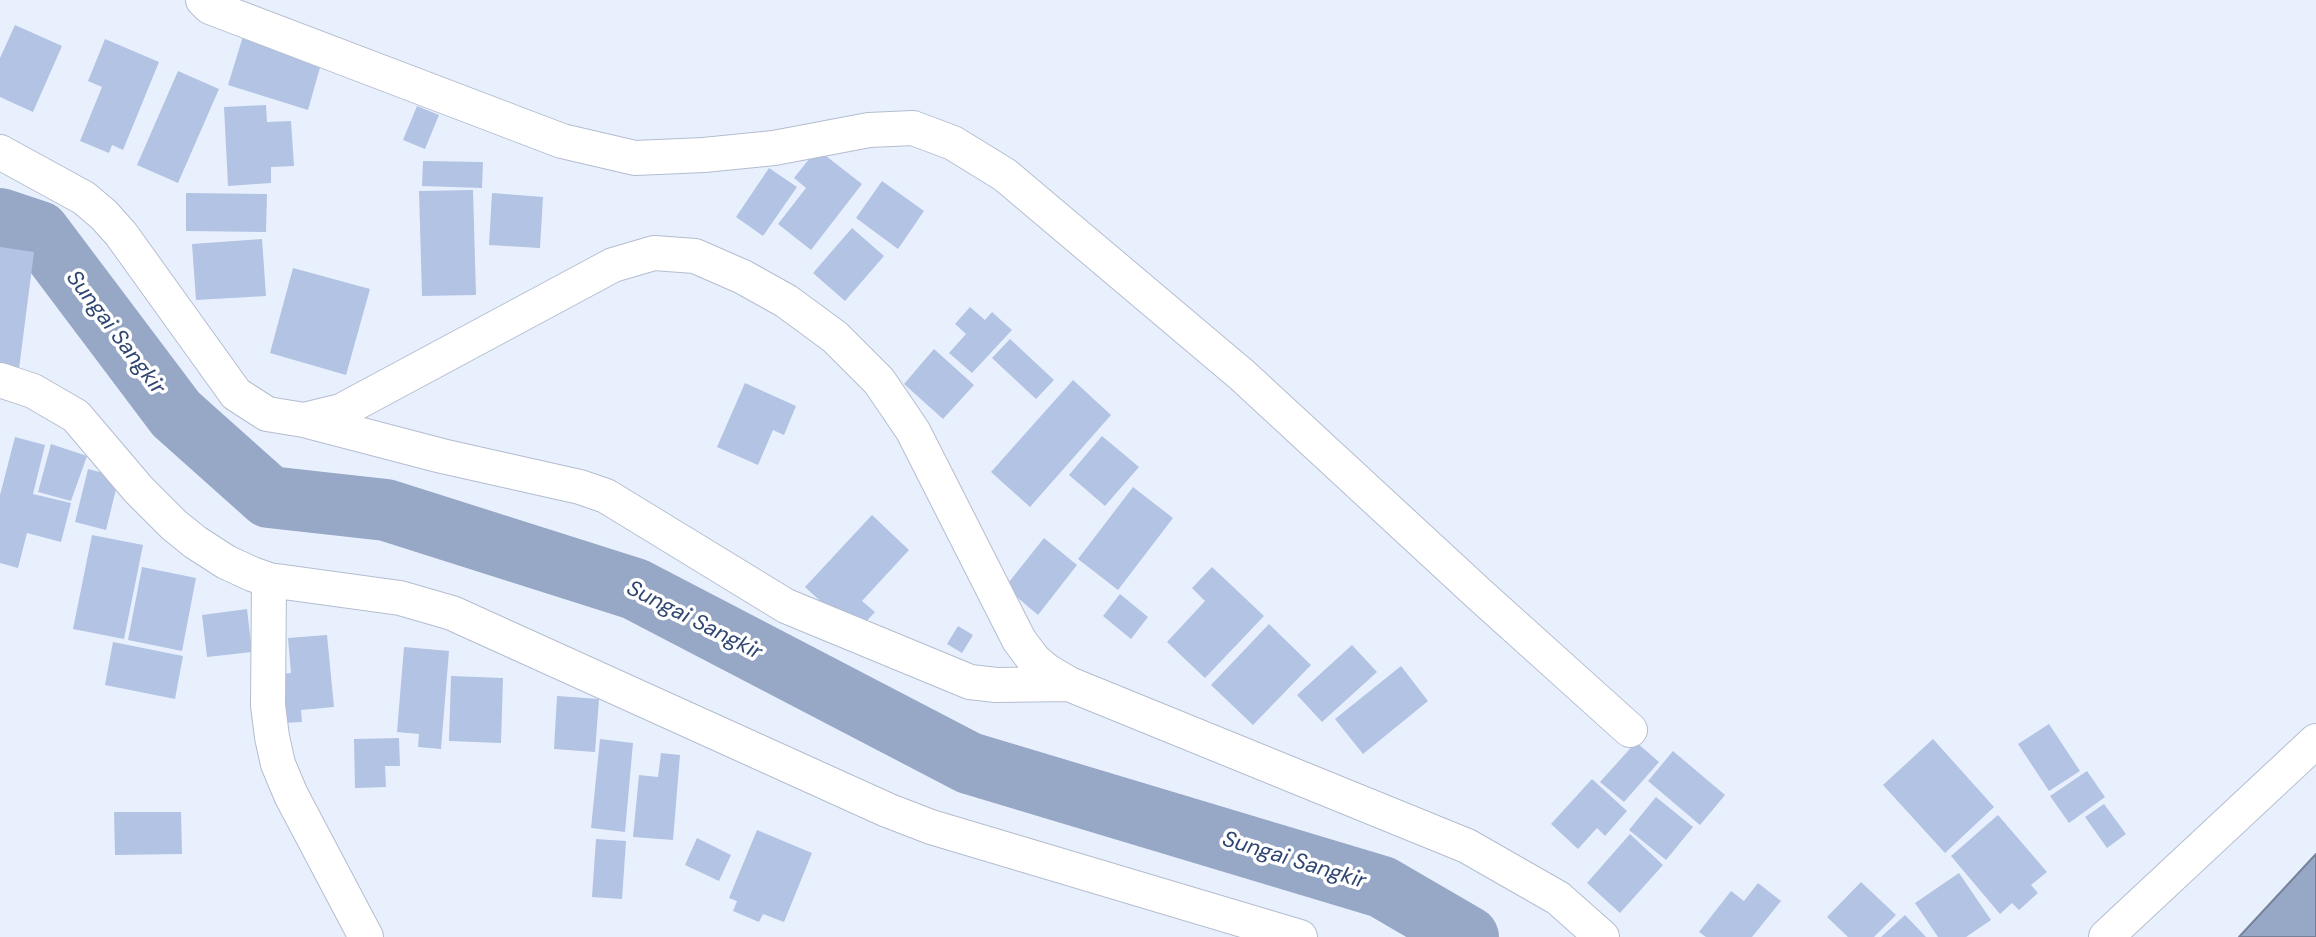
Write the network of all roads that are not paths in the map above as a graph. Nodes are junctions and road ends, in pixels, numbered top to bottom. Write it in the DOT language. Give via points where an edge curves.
graph roads {
  1 [pos="203,0"];
  2 [pos="0,152"];
  3 [pos="0,380"];
  4 [pos="304,420"];
  5 [pos="269,580"];
  6 [pos="1069,684"];
  7 [pos="1630,730"];
  8 [pos="2316,741"];
  9 [pos="366,937"];
  10 [pos="1300,937"];
  11 [pos="1602,937"];
  12 [pos="2106,937"];
  1 -- 7 [label="street" via="562,141 635,158 774,148 869,130 913,128 953,143 1005,175 1242,375"];
  2 -- 4 [label="street" via="71,190 104,215 236,394 267,414"];
  3 -- 5 [label="street" via="33,391 76,416 174,525 226,562"];
  4 -- 6 [label="street" via="606,496 786,606 970,682"];
  4 -- 6 [label="street" via="341,411 613,265 654,253 695,256 786,301 835,337 879,381 913,431 1019,640 1034,660"];
  5 -- 9 [label="street" via="268,705 278,764"];
  5 -- 10 [label="street" via="400,598 452,613 916,822"];
  6 -- 11 [label="street" via="1467,846 1558,898"];
  8 -- 12 [label="street"];
}
